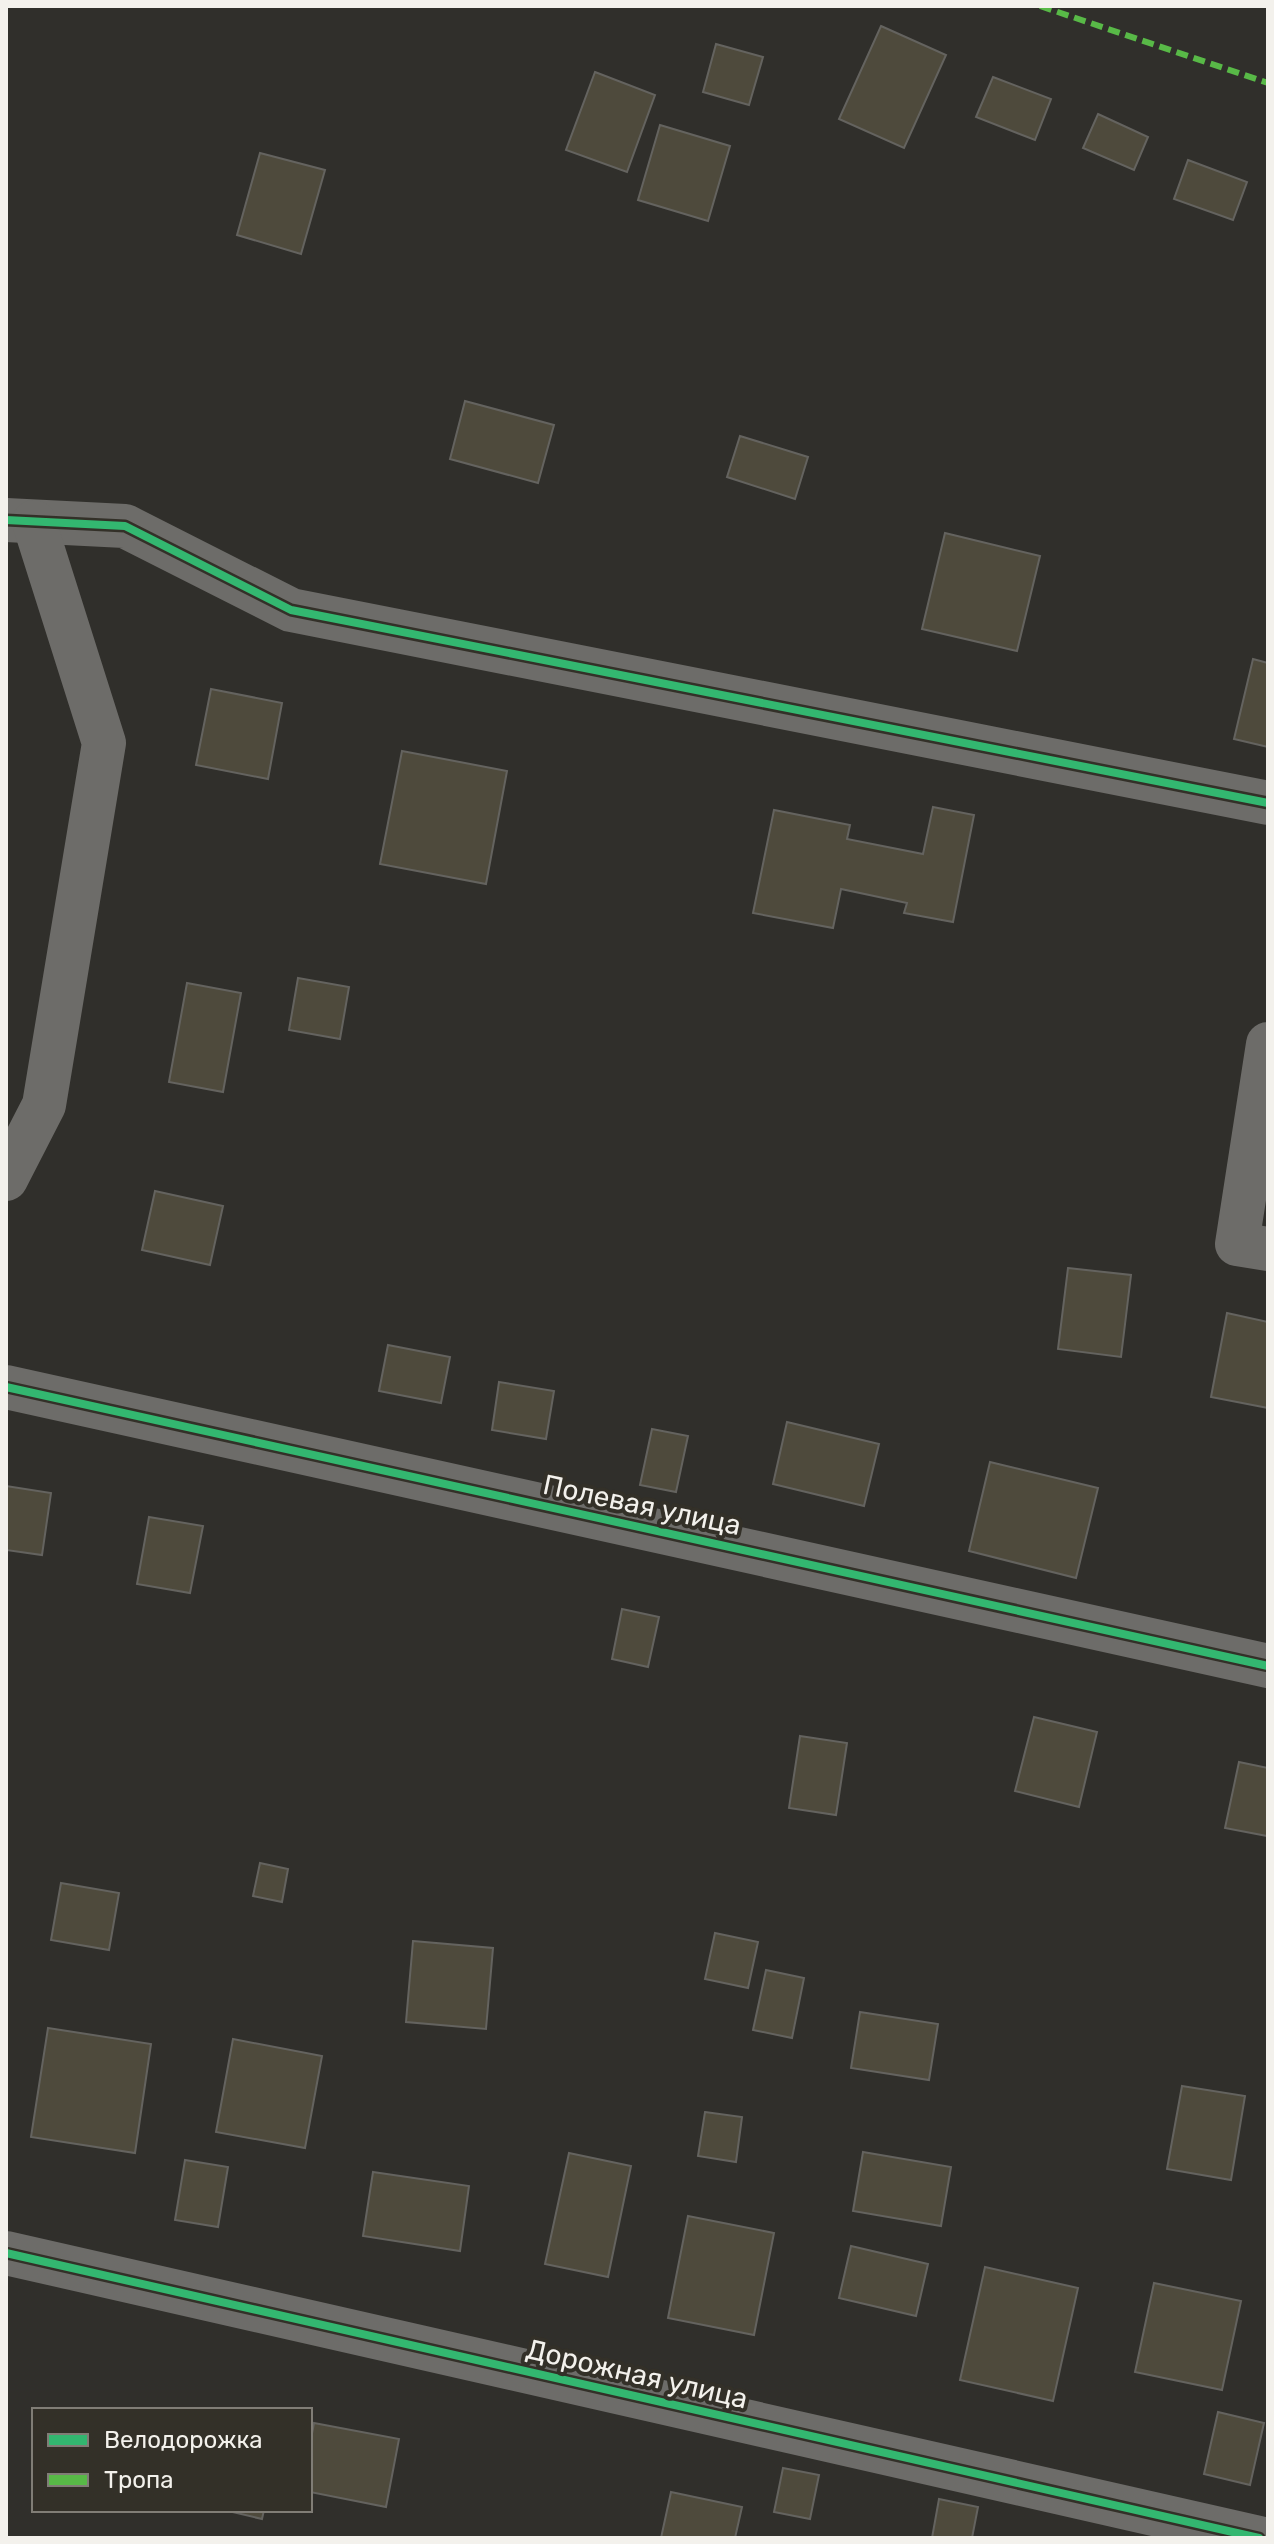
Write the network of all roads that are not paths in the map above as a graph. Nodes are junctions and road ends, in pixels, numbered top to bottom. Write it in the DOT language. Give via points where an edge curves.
graph roads {
  1 [pos="20,521"];
  2 [pos="1268,803"];
  3 [pos="1268,1044"];
  4 [pos="6,1179"];
  5 [pos="1268,1249"];
  6 [pos="6,1387"];
  7 [pos="1268,1666"];
  8 [pos="6,2253"];
  9 [pos="1259,2538"];
  1 -- 2 [label="street" via="125,526 291,610"];
  1 -- 4 [label="street" via="104,743 44,1105"];
  3 -- 5 [label="street" via="1237,1244"];
  6 -- 7 [label="street, Полевая улица"];
  8 -- 9 [label="street, Дорожная улица"];
}
